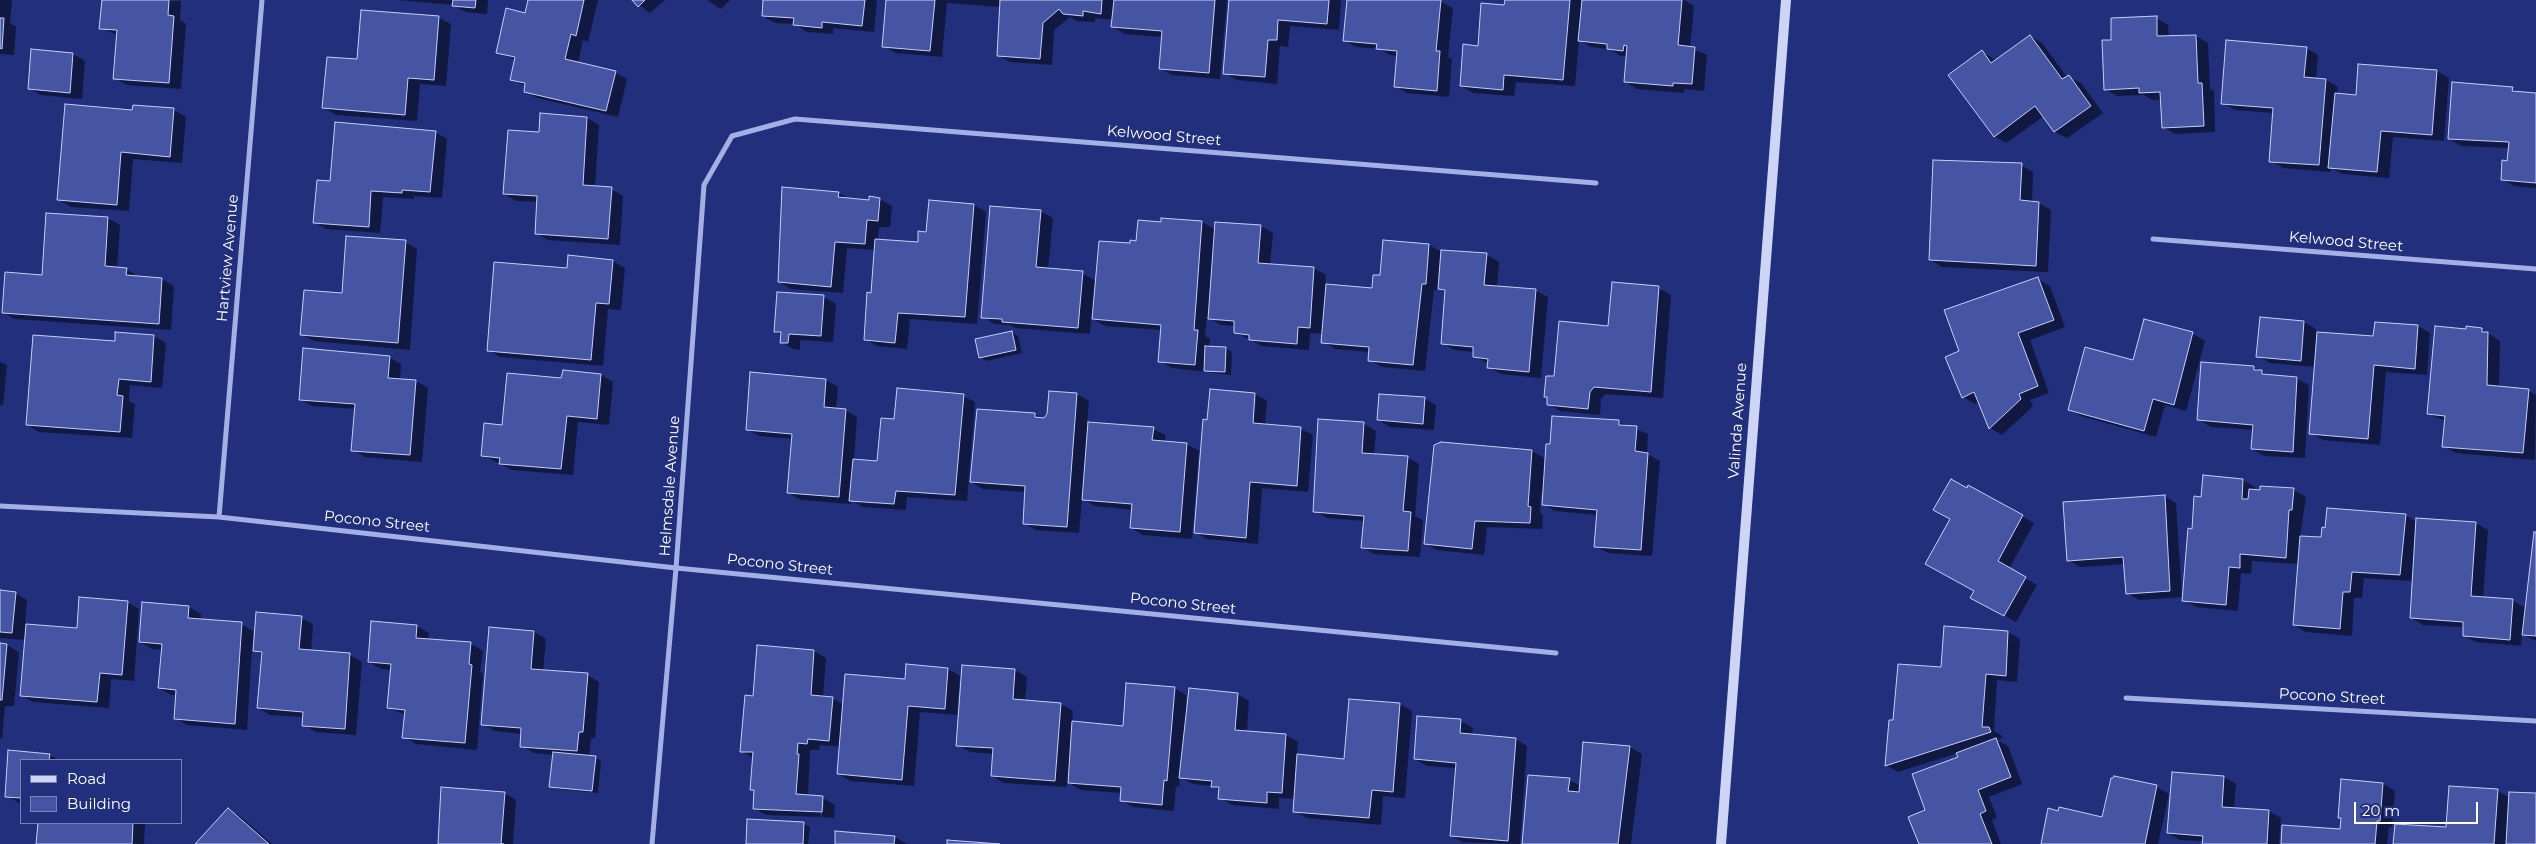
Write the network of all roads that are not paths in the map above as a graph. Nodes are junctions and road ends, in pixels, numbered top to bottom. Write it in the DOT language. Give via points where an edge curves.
graph roads {
  1 [pos="262,0"];
  2 [pos="1786,0"];
  3 [pos="732,136"];
  4 [pos="1596,183"];
  5 [pos="2153,239"];
  6 [pos="2536,269"];
  7 [pos="0,506"];
  8 [pos="219,517"];
  9 [pos="676,568"];
  10 [pos="1556,653"];
  11 [pos="2126,698"];
  12 [pos="2536,722"];
  13 [pos="652,844"];
  14 [pos="1721,844"];
  1 -- 8 [label="street, Hartview Avenue"];
  2 -- 14 [label="main road, Valinda Avenue"];
  3 -- 4 [label="street, Kelwood Street" via="795,119"];
  3 -- 9 [label="street, Helmsdale Avenue" via="704,185"];
  5 -- 6 [label="street, Kelwood Street"];
  7 -- 8 [label="street, Pocono Street"];
  8 -- 9 [label="street, Pocono Street"];
  9 -- 10 [label="street, Pocono Street"];
  9 -- 13 [label="street, Helmsdale Avenue"];
  11 -- 12 [label="street, Pocono Street"];
}
